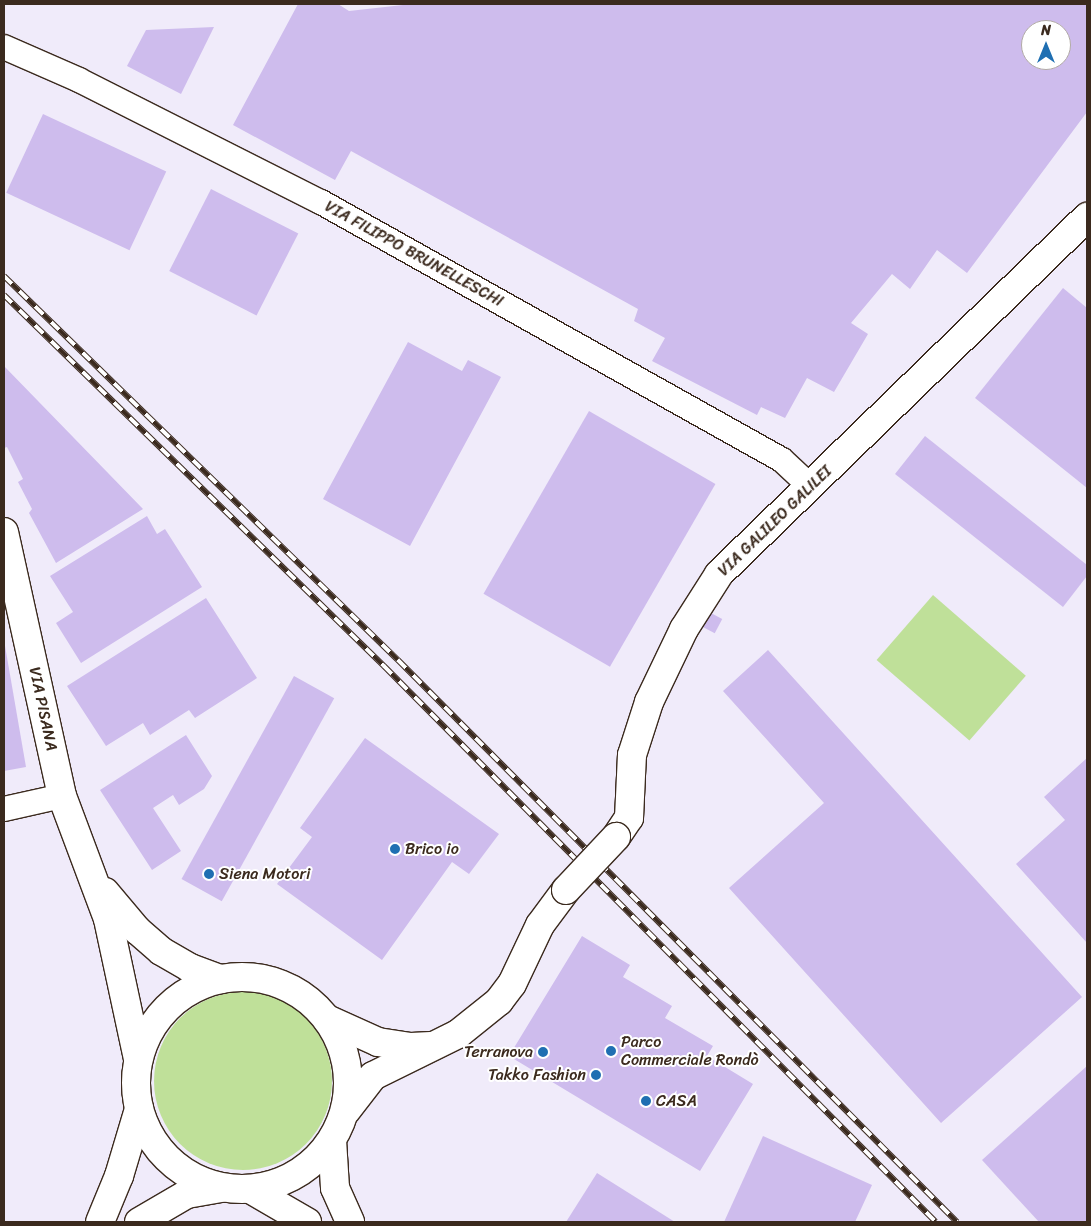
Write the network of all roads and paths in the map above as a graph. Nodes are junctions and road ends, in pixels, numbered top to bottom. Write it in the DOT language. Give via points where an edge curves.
graph roads {
  1 [pos="4,47"];
  2 [pos="1087,217"];
  3 [pos="810,486"];
  4 [pos="4,532"];
  5 [pos="62,796"];
  6 [pos="4,809"];
  7 [pos="96,881"];
  8 [pos="221,979"];
  9 [pos="327,1019"];
  10 [pos="437,1045"];
  11 [pos="138,1059"];
  12 [pos="139,1109"];
  13 [pos="337,1128"];
  14 [pos="238,1188"];
  15 [pos="100,1222"];
  16 [pos="140,1222"];
  17 [pos="307,1222"];
  18 [pos="350,1222"];
  1 -- 3 [label="street, VIA FILIPPO BRUNELLESCHI" via="94,88 328,206 782,460"];
  2 -- 3 [label="street, VIA GALILEO GALILEI"];
  3 -- 10 [label="street, VIA GALILEO GALILEI, bridge" via="728,564 684,629 656,684 637,734 630,763 627,823 566,890 540,925 512,984 499,1001 466,1029"];
  4 -- 5 [label="street, VIA PISANA"];
  5 -- 6 [label="street"];
  5 -- 7 [label="street, VIA PISANA"];
  7 -- 8 [label="street, VIA PISANA" via="137,930 161,951 190,968"];
  7 -- 11 [label="street, VIA PISANA" via="118,957"];
  8 -- 9 [label="street, VIA PISANA" via="251,977 280,984 306,998"];
  8 -- 11 [label="street, VIA PISANA" via="192,989 168,1006 149,1031"];
  9 -- 10 [label="street, VIA GALILEO GALILEI" via="378,1042 411,1047"];
  9 -- 13 [label="street, VIA PISANA" via="340,1041 347,1065 348,1091"];
  10 -- 13 [label="street, VIA GALILEO GALILEI" via="370,1078"];
  11 -- 12 [label="street, VIA PISANA" via="135,1084"];
  12 -- 14 [label="street, VIA PISANA" via="161,1152 180,1169 201,1181"];
  12 -- 15 [label="street" via="119,1176"];
  13 -- 14 [label="street, VIA PISANA" via="316,1159 297,1174 274,1184"];
  13 -- 18 [label="street, VIA PISANA" via="335,1188"];
  14 -- 16 [label="street" via="187,1194"];
  14 -- 17 [label="street, VIA PISANA"];
}
